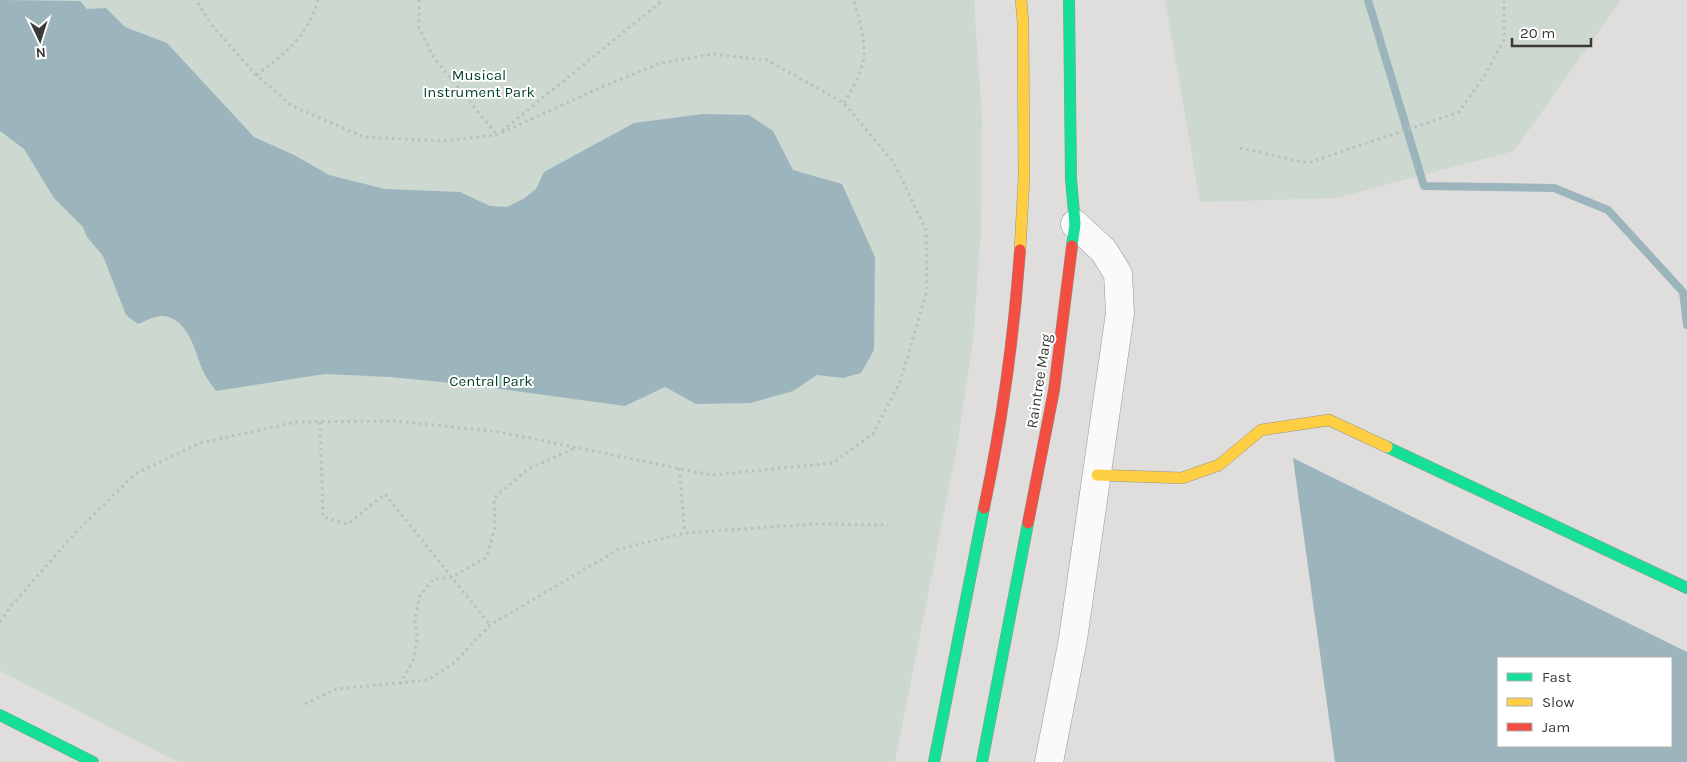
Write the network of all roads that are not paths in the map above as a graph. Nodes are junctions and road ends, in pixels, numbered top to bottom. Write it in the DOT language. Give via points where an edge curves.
graph roads {
  1 [pos="1021,0"];
  2 [pos="1069,0"];
  3 [pos="1075,224"];
  4 [pos="1097,475"];
  5 [pos="1687,588"];
  6 [pos="0,715"];
  7 [pos="93,762"];
  8 [pos="934,762"];
  9 [pos="982,762"];
  10 [pos="1049,762"];
  1 -- 8 [label="main road, Raintree Marg" via="1024,178 1016,312 996,452"];
  2 -- 3 [label="main road, Raintree Marg" via="1071,179"];
  3 -- 4 [label="street" via="1104,251 1118,274 1120,313"];
  3 -- 9 [label="main road, Raintree Marg" via="1054,390"];
  4 -- 5 [label="main road" via="1182,478 1219,465 1261,430 1329,420"];
  4 -- 10 [label="street" via="1073,639"];
  6 -- 7 [label="main road"];
}
